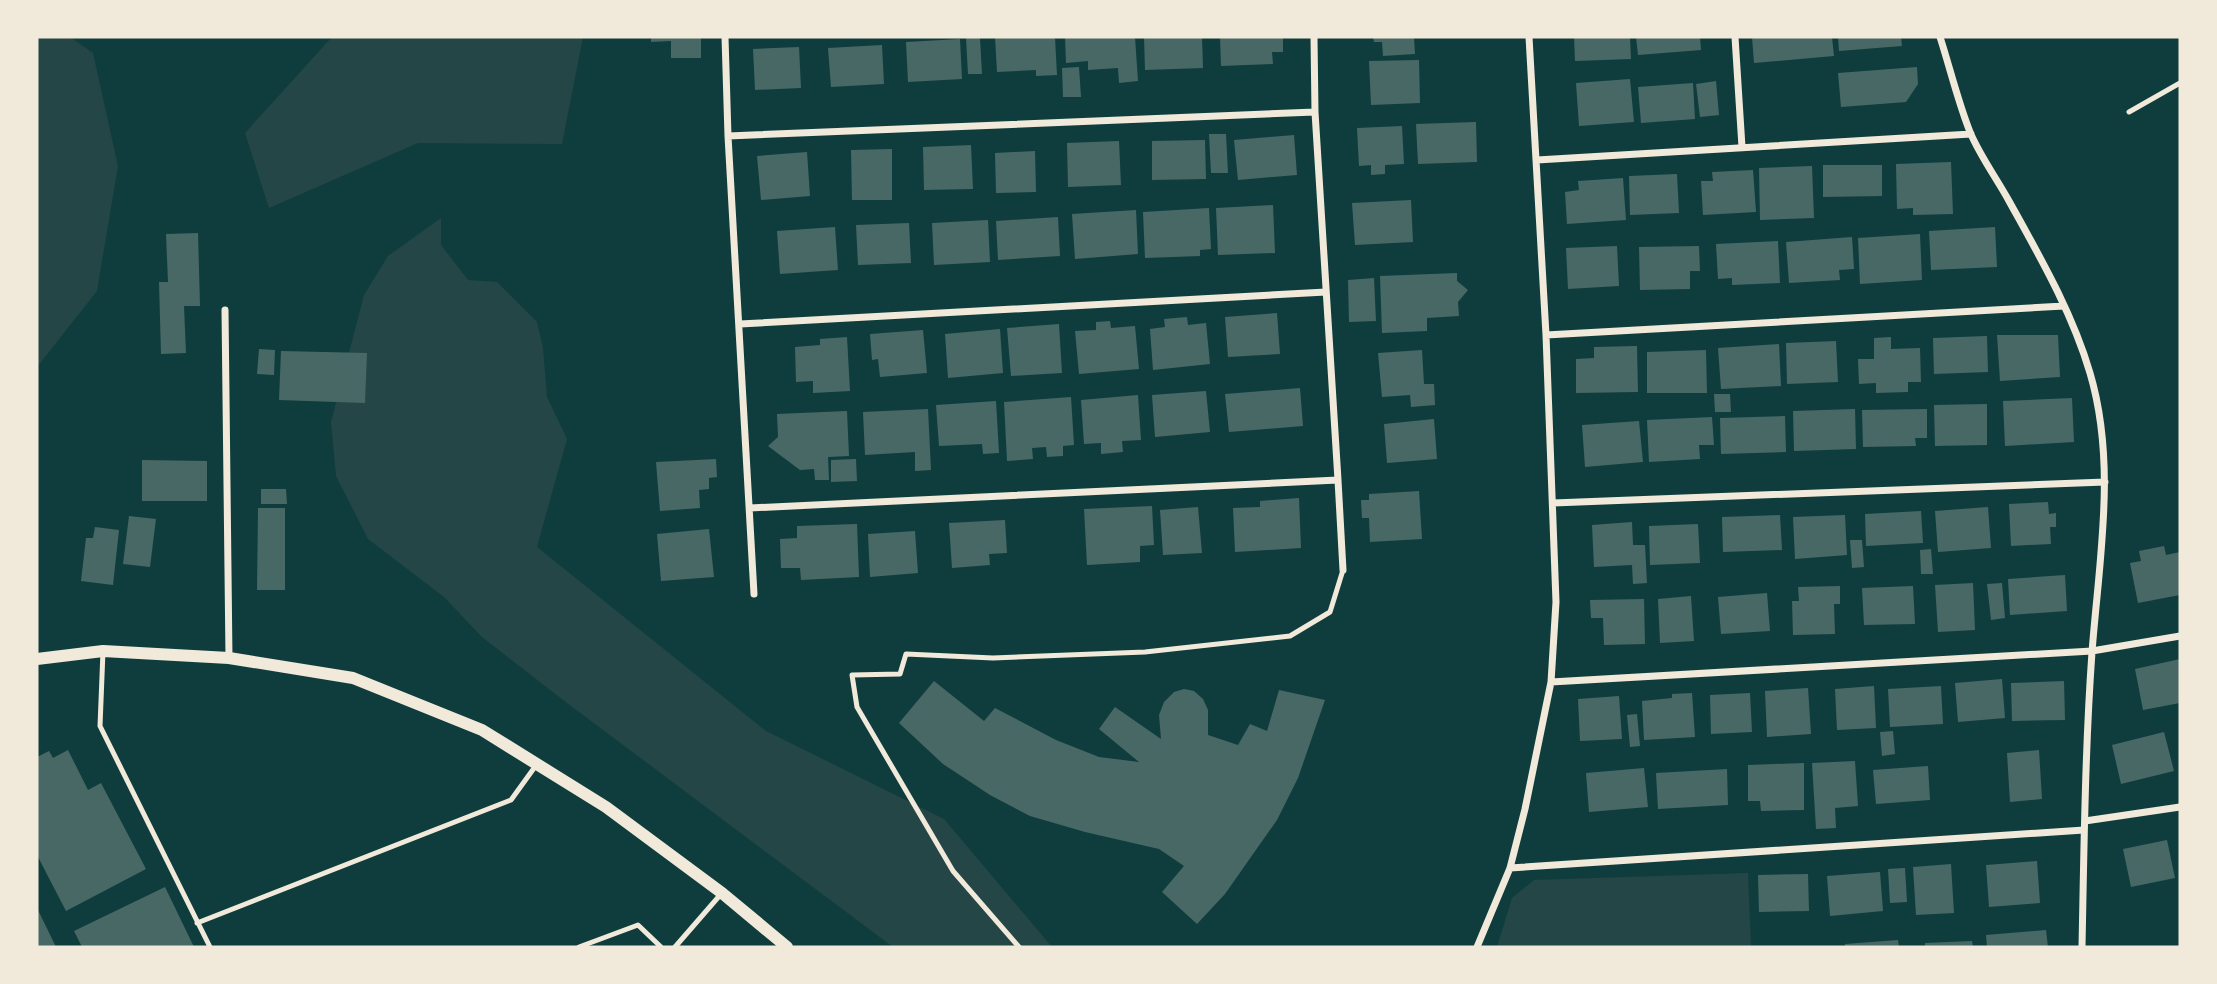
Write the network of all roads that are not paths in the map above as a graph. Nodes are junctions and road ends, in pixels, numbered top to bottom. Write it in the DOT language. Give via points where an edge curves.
graph roads {
  1 [pos="725,37"];
  2 [pos="1314,37"];
  3 [pos="1529,37"];
  4 [pos="1735,37"];
  5 [pos="1940,37"];
  6 [pos="2180,83"];
  7 [pos="1315,112"];
  8 [pos="2129,112"];
  9 [pos="1971,134"];
  10 [pos="728,136"];
  11 [pos="1742,147"];
  12 [pos="1537,160"];
  13 [pos="1326,292"];
  14 [pos="2064,306"];
  15 [pos="225,310"];
  16 [pos="740,324"];
  17 [pos="1546,335"];
  18 [pos="1338,480"];
  19 [pos="2105,482"];
  20 [pos="1553,503"];
  21 [pos="750,508"];
  22 [pos="1343,570"];
  23 [pos="754,594"];
  24 [pos="2180,636"];
  25 [pos="103,651"];
  26 [pos="2092,651"];
  27 [pos="229,658"];
  28 [pos="37,659"];
  29 [pos="1551,682"];
  30 [pos="537,764"];
  31 [pos="2180,807"];
  32 [pos="2085,821"];
  33 [pos="2084,830"];
  34 [pos="1510,868"];
  35 [pos="722,893"];
  36 [pos="197,923"];
  37 [pos="210,947"];
  38 [pos="579,947"];
  39 [pos="661,947"];
  40 [pos="675,947"];
  41 [pos="788,947"];
  42 [pos="1019,947"];
  43 [pos="1476,947"];
  44 [pos="2082,947"];
  1 -- 10 [label="street"];
  2 -- 7 [label="street"];
  3 -- 12 [label="street"];
  4 -- 11 [label="street"];
  5 -- 9 [label="street"];
  6 -- 8 [label="lane"];
  7 -- 10 [label="street"];
  7 -- 13 [label="street"];
  9 -- 11 [label="street"];
  9 -- 14 [label="street"];
  10 -- 16 [label="street"];
  11 -- 12 [label="street"];
  12 -- 17 [label="street"];
  13 -- 16 [label="street"];
  13 -- 18 [label="street"];
  14 -- 17 [label="street"];
  14 -- 19 [label="street" via="2090,374 2103,439"];
  15 -- 27 [label="street"];
  16 -- 21 [label="street"];
  17 -- 20 [label="street"];
  18 -- 21 [label="street"];
  18 -- 22 [label="street"];
  19 -- 20 [label="street"];
  19 -- 26 [label="street"];
  20 -- 29 [label="street" via="1556,602"];
  21 -- 23 [label="street"];
  22 -- 42 [label="lane" via="1330,612 1290,636 1144,652 993,658 906,654 900,674 852,675 857,707 953,871"];
  24 -- 26 [label="street"];
  25 -- 27 [label="street"];
  25 -- 28 [label="street"];
  25 -- 36 [label="lane" via="100,726"];
  26 -- 29 [label="street"];
  26 -- 32 [label="street"];
  27 -- 30 [label="street" via="353,678 482,730"];
  29 -- 34 [label="street"];
  30 -- 35 [label="street" via="606,807"];
  30 -- 36 [label="lane" via="511,800"];
  31 -- 32 [label="street"];
  32 -- 33 [label="street"];
  33 -- 34 [label="street"];
  33 -- 44 [label="street"];
  34 -- 43 [label="street"];
  35 -- 40 [label="lane"];
  35 -- 41 [label="street"];
  36 -- 37 [label="lane"];
  38 -- 39 [label="lane" via="638,925"];
}
